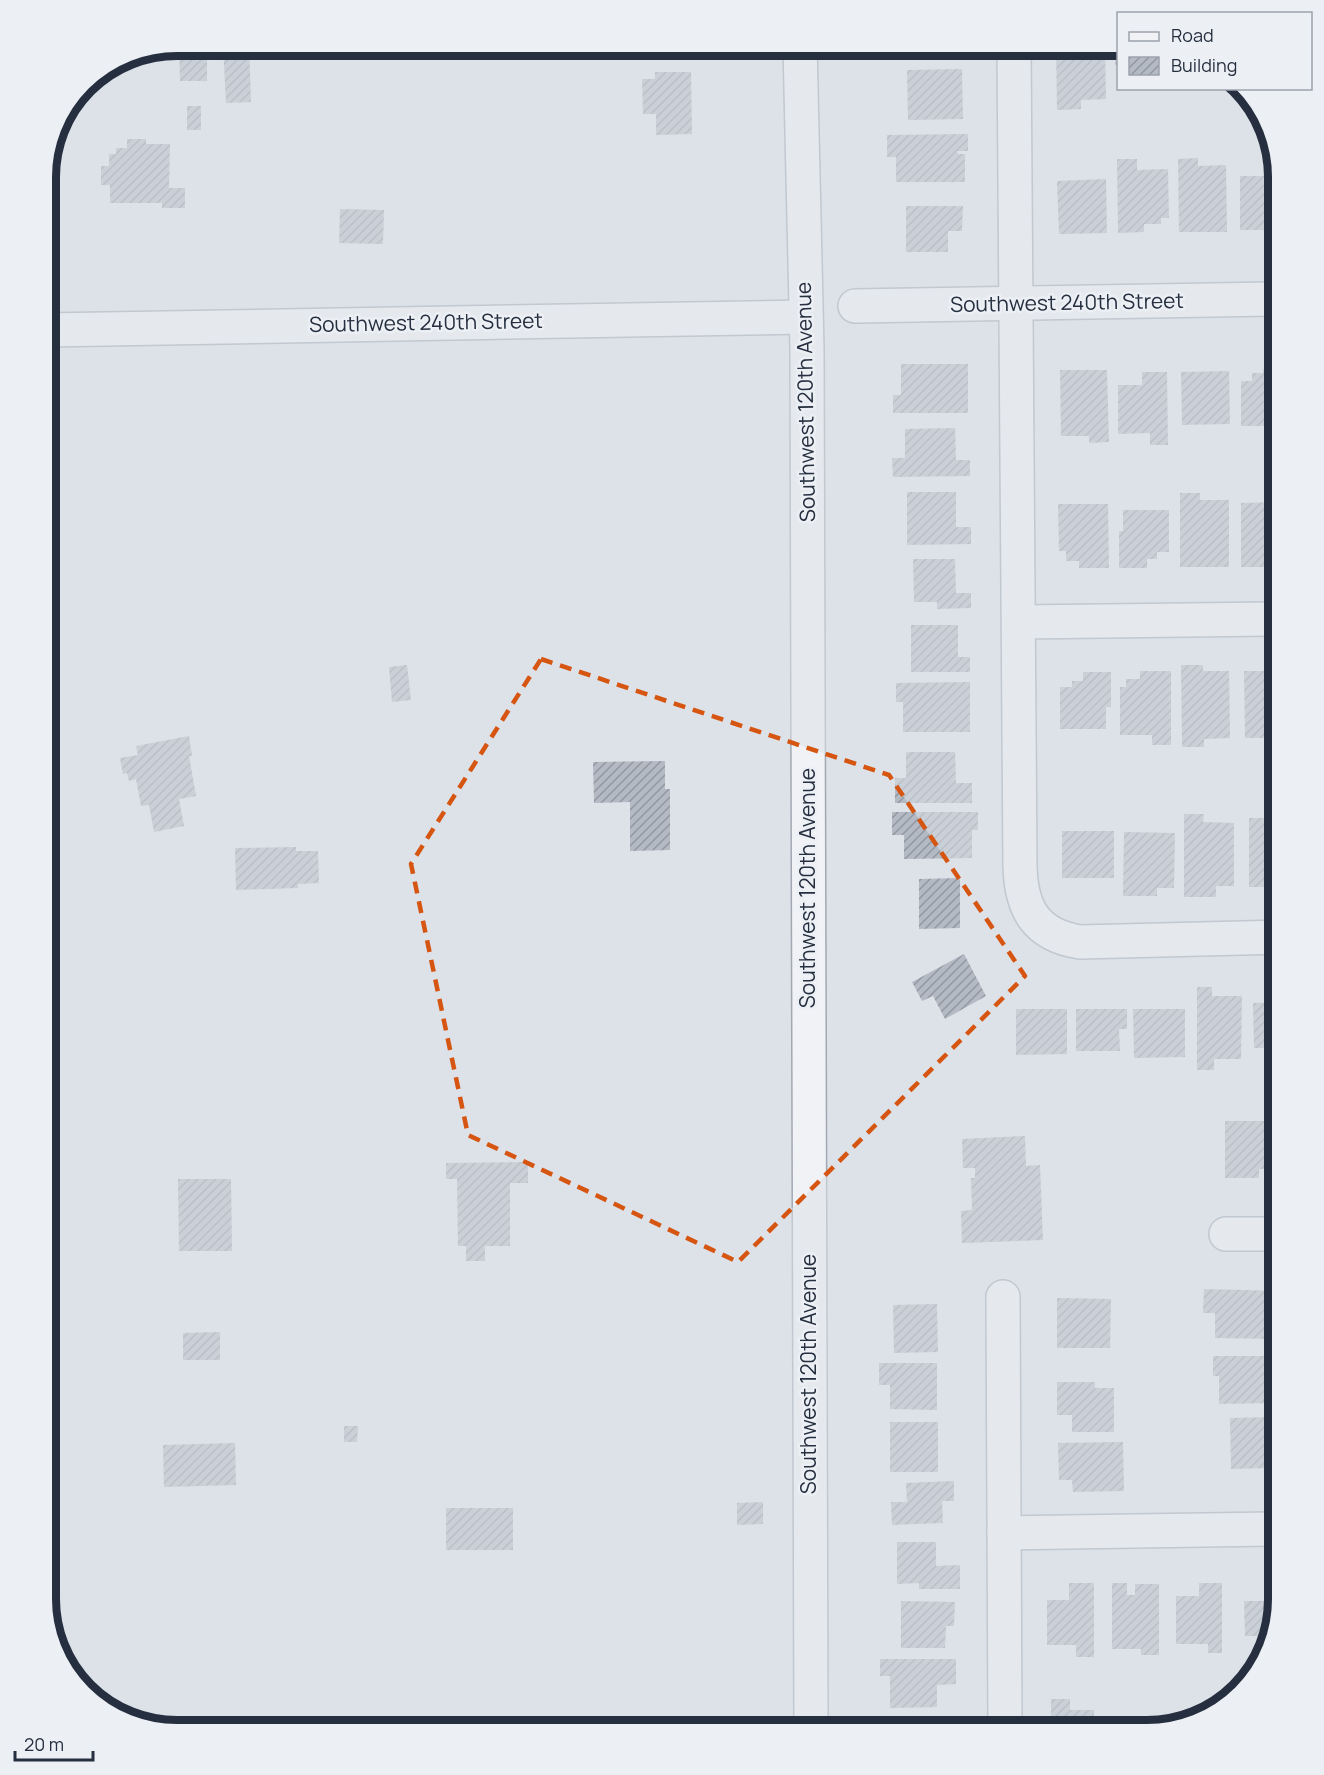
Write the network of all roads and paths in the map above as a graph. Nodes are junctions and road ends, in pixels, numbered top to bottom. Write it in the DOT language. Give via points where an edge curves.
graph roads {
  1 [pos="800,56"];
  2 [pos="1014,56"];
  3 [pos="1268,298"];
  4 [pos="1017,304"];
  5 [pos="855,306"];
  6 [pos="806,317"];
  7 [pos="56,330"];
  8 [pos="1268,619"];
  9 [pos="1019,622"];
  10 [pos="1268,937"];
  11 [pos="1226,1234"];
  12 [pos="1268,1234"];
  13 [pos="1003,1298"];
  14 [pos="1268,1529"];
  15 [pos="1004,1533"];
  16 [pos="811,1720"];
  17 [pos="1005,1720"];
  1 -- 6 [label="street, Southwest 120th Avenue"];
  2 -- 4 [label="street"];
  3 -- 4 [label="street, Southwest 240th Street"];
  4 -- 5 [label="street, Southwest 240th Street"];
  4 -- 9 [label="street"];
  6 -- 7 [label="street, Southwest 240th Street"];
  6 -- 16 [label="street, Southwest 120th Avenue"];
  8 -- 9 [label="street"];
  9 -- 10 [label="street" via="1021,879 1031,915 1049,933 1080,942"];
  11 -- 12 [label="street"];
  13 -- 15 [label="street"];
  14 -- 15 [label="street"];
  15 -- 17 [label="street"];
}
